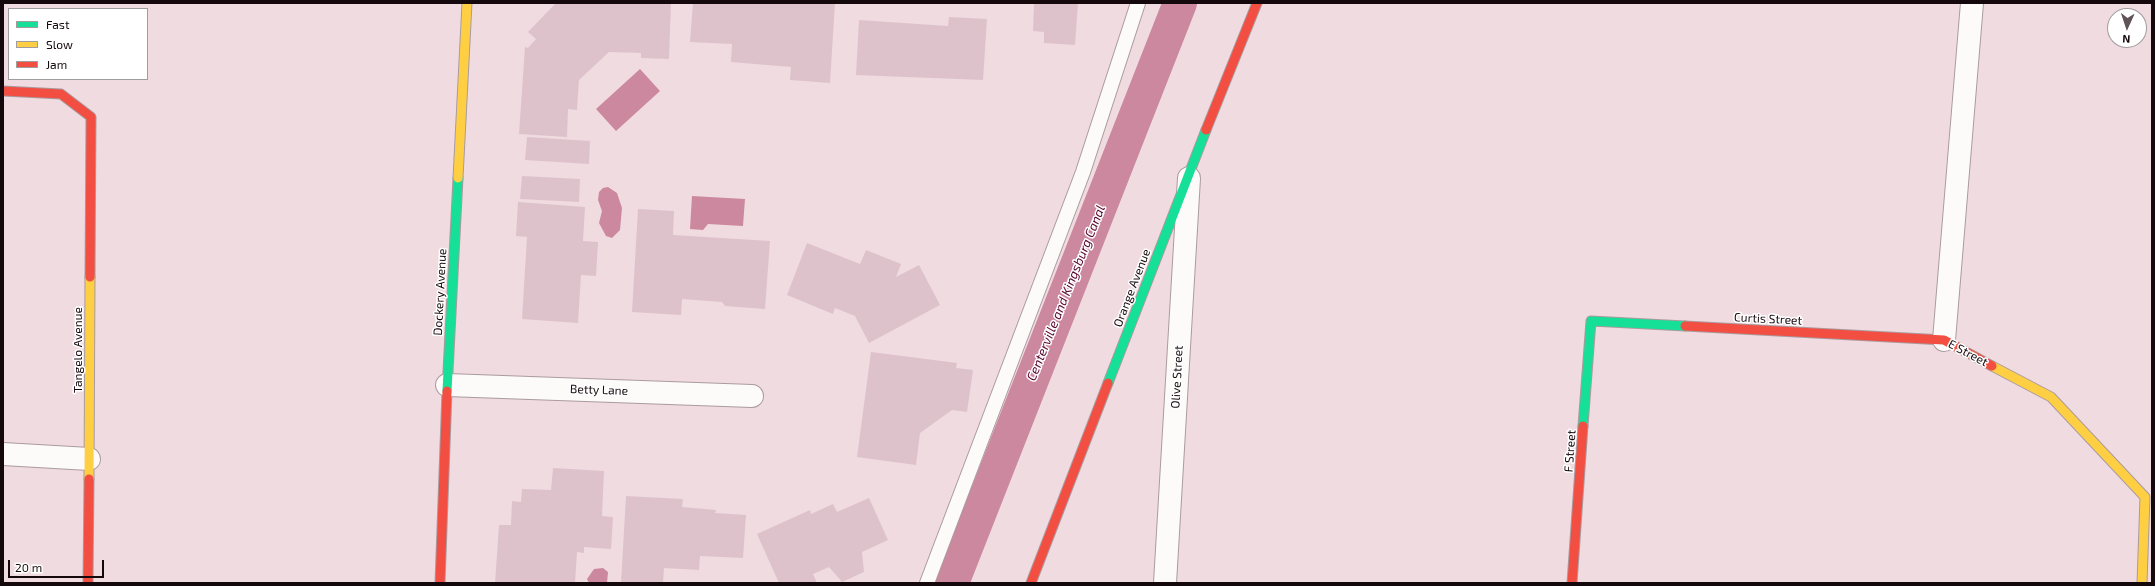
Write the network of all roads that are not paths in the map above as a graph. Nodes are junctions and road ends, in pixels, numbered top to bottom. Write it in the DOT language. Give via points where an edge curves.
graph roads {
  1 [pos="467,3"];
  2 [pos="1138,3"];
  3 [pos="1257,3"];
  4 [pos="1972,3"];
  5 [pos="3,91"];
  6 [pos="1190,171"];
  7 [pos="1591,321"];
  8 [pos="1944,340"];
  9 [pos="447,385"];
  10 [pos="752,396"];
  11 [pos="3,454"];
  12 [pos="89,459"];
  13 [pos="88,583"];
  14 [pos="440,583"];
  15 [pos="927,583"];
  16 [pos="1031,583"];
  17 [pos="1165,583"];
  18 [pos="1572,583"];
  19 [pos="2142,583"];
  1 -- 9 [label="street, Dockery Avenue"];
  2 -- 15 [label="lane" via="1083,172"];
  3 -- 6 [label="street, Orange Avenue"];
  4 -- 8 [label="street, E Street"];
  5 -- 12 [label="street, Tangelo Avenue" via="62,94 91,117"];
  6 -- 16 [label="street, Orange Avenue"];
  6 -- 17 [label="street, Olive Street"];
  7 -- 8 [label="street, Curtis Street"];
  7 -- 18 [label="street, F Street"];
  8 -- 19 [label="street, E Street" via="2051,397 2145,497"];
  9 -- 10 [label="street, Betty Lane"];
  9 -- 14 [label="street, Dockery Avenue"];
  11 -- 12 [label="street"];
  12 -- 13 [label="street, Tangelo Avenue"];
}
